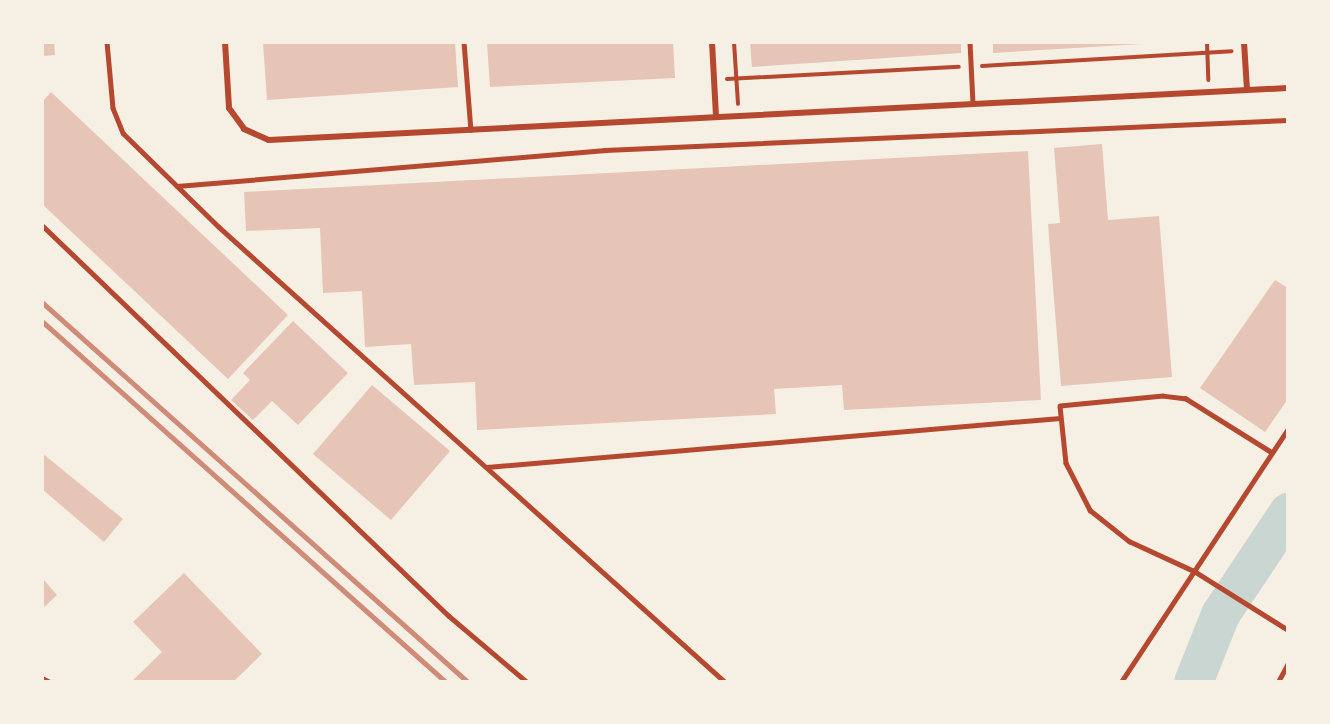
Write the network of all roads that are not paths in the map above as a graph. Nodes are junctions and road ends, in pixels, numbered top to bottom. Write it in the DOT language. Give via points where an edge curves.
graph roads {
  1 [pos="107,42"];
  2 [pos="225,42"];
  3 [pos="464,42"];
  4 [pos="711,42"];
  5 [pos="970,42"];
  6 [pos="1244,42"];
  7 [pos="1288,88"];
  8 [pos="1247,90"];
  9 [pos="973,104"];
  10 [pos="716,117"];
  11 [pos="1288,120"];
  12 [pos="471,130"];
  13 [pos="177,186"];
  14 [pos="42,225"];
  15 [pos="1060,418"];
  16 [pos="1288,429"];
  17 [pos="1272,453"];
  18 [pos="487,466"];
  19 [pos="1194,571"];
  20 [pos="1288,630"];
  21 [pos="1288,663"];
  22 [pos="42,678"];
  23 [pos="50,682"];
  24 [pos="527,682"];
  25 [pos="725,682"];
  26 [pos="1121,682"];
  27 [pos="1278,682"];
  1 -- 13 [label="lane" via="113,108 123,133"];
  2 -- 12 [label="street" via="229,108 244,129 269,140"];
  3 -- 12 [label="lane"];
  4 -- 10 [label="street"];
  5 -- 9 [label="lane"];
  6 -- 8 [label="street"];
  7 -- 8 [label="street"];
  8 -- 9 [label="street"];
  9 -- 10 [label="street"];
  10 -- 12 [label="street"];
  11 -- 13 [label="lane" via="605,150"];
  13 -- 18 [label="lane"];
  14 -- 24 [label="lane" via="449,616"];
  15 -- 17 [label="lane" via="1060,406 1163,396 1186,399"];
  15 -- 18 [label="lane"];
  15 -- 19 [label="lane" via="1066,463 1090,510 1129,541"];
  16 -- 17 [label="lane"];
  17 -- 19 [label="lane"];
  18 -- 25 [label="lane"];
  19 -- 20 [label="lane"];
  19 -- 26 [label="lane"];
  21 -- 27 [label="lane"];
  22 -- 23 [label="lane"];
}
